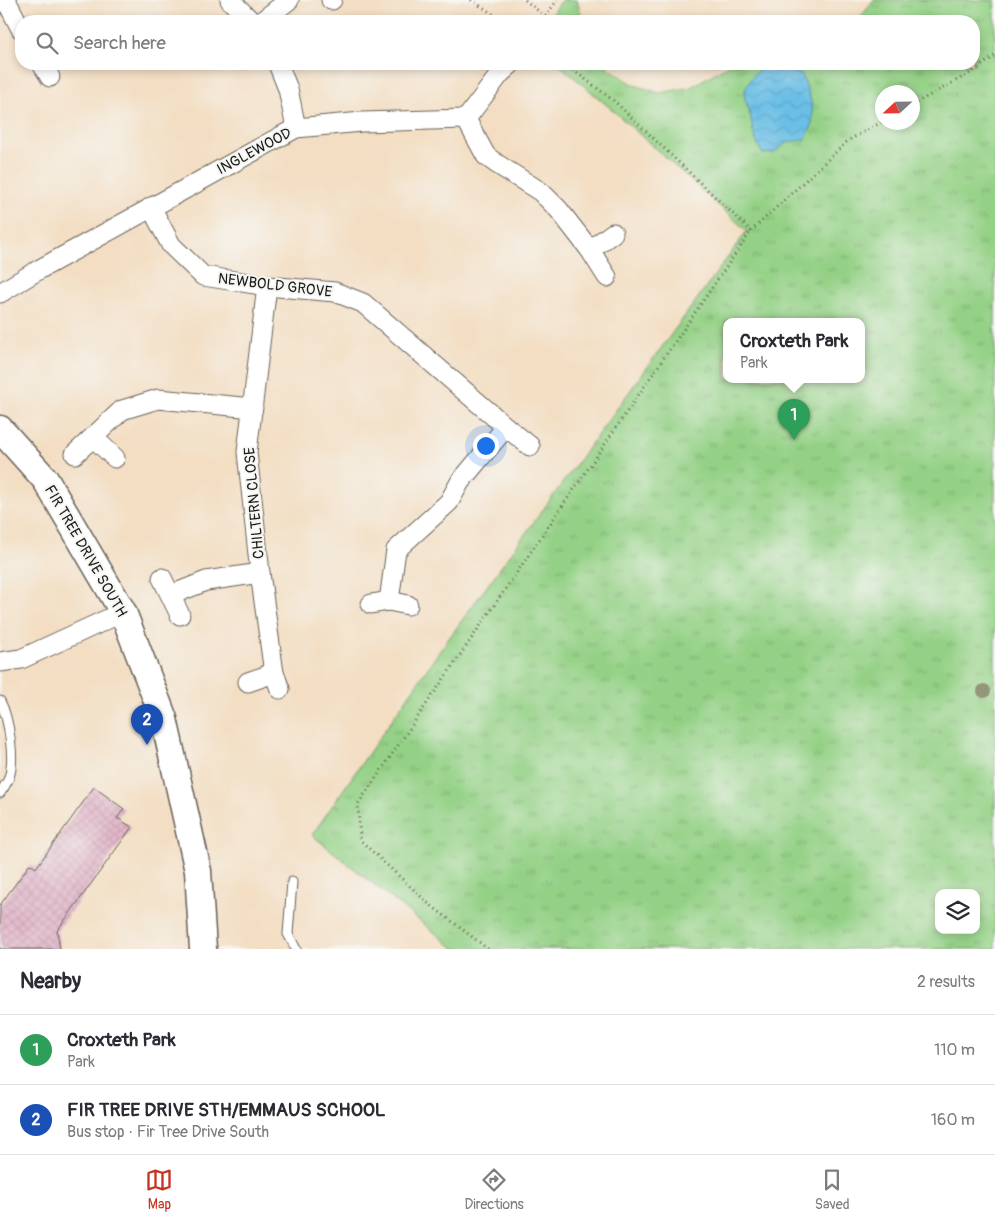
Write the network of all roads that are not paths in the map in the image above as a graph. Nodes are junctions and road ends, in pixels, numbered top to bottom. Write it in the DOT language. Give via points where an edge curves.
graph roads {
  1 [pos="6,0"];
  2 [pos="230,0"];
  3 [pos="289,0"];
  4 [pos="245,15"];
  5 [pos="270,15"];
  6 [pos="15,17"];
  7 [pos="280,70"];
  8 [pos="504,70"];
  9 [pos="466,119"];
  10 [pos="296,128"];
  11 [pos="151,207"];
  12 [pos="613,232"];
  13 [pos="590,250"];
  14 [pos="607,277"];
  15 [pos="267,286"];
  16 [pos="0,292"];
  17 [pos="253,408"];
  18 [pos="506,427"];
  19 [pos="0,429"];
  20 [pos="94,438"];
  21 [pos="530,446"];
  22 [pos="75,454"];
  23 [pos="115,458"];
  24 [pos="260,573"];
  25 [pos="162,578"];
  26 [pos="171,595"];
  27 [pos="408,605"];
  28 [pos="123,612"];
  29 [pos="180,615"];
  30 [pos="0,662"];
  31 [pos="248,682"];
  32 [pos="0,701"];
  33 [pos="0,794"];
  34 [pos="292,882"];
  35 [pos="203,949"];
  36 [pos="296,949"];
  1 -- 6 [label="street"];
  2 -- 4 [label="street"];
  3 -- 5 [label="street"];
  7 -- 10 [label="street"];
  8 -- 9 [label="street"];
  9 -- 10 [label="street, INGLEWOOD" via="362,122"];
  9 -- 13 [label="street" via="486,156 541,192"];
  10 -- 11 [label="street, INGLEWOOD"];
  11 -- 15 [label="street, NEWBOLD GROVE" via="171,245 203,276"];
  11 -- 16 [label="street, INGLEWOOD"];
  12 -- 13 [label="street"];
  13 -- 14 [label="street"];
  15 -- 17 [label="street, CHILTERN CLOSE"];
  15 -- 18 [label="street, NEWBOLD GROVE" via="335,292 363,303"];
  17 -- 20 [label="street" via="158,399 122,410"];
  17 -- 24 [label="street, CHILTERN CLOSE" via="248,452"];
  18 -- 21 [label="street, NEWBOLD GROVE"];
  18 -- 27 [label="street" via="460,482 449,502 396,550 380,603"];
  19 -- 28 [label="street, FIR TREE DRIVE SOUTH" via="45,478"];
  20 -- 22 [label="street"];
  20 -- 23 [label="street"];
  24 -- 26 [label="street" via="206,581"];
  24 -- 31 [label="street, CHILTERN CLOSE" via="277,681"];
  25 -- 26 [label="street"];
  26 -- 29 [label="street"];
  28 -- 30 [label="street" via="21,659"];
  28 -- 35 [label="street, FIR TREE DRIVE SOUTH" via="164,719 198,871"];
  32 -- 33 [label="lane" via="10,729 11,752 9,778"];
  34 -- 36 [label="lane" via="288,934"];
}
